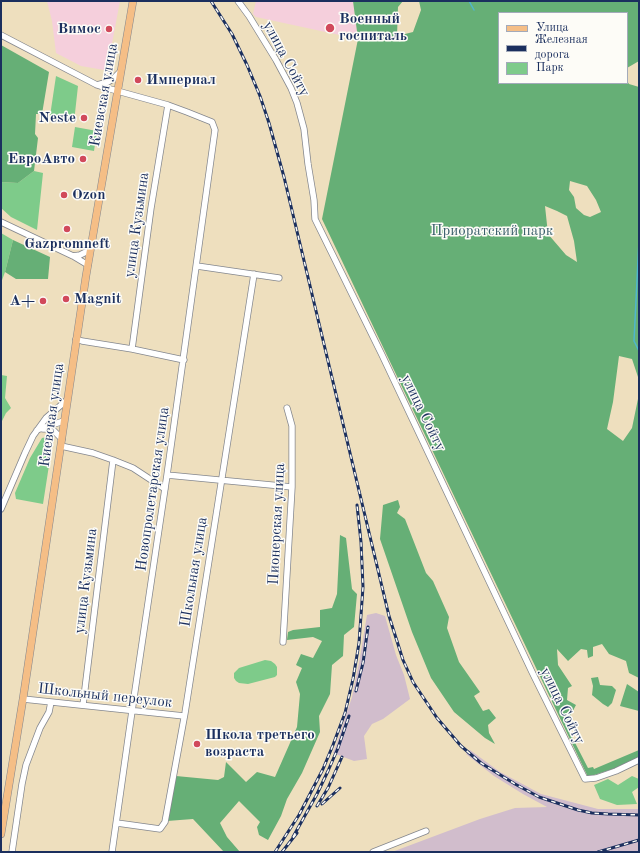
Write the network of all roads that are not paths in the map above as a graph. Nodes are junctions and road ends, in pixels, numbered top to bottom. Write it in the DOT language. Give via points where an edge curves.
graph roads {
  1 [pos="133,1"];
  2 [pos="238,1"];
  3 [pos="1,34"];
  4 [pos="121,71"];
  5 [pos="96,84"];
  6 [pos="118,91"];
  7 [pos="168,105"];
  8 [pos="1,222"];
  9 [pos="90,250"];
  10 [pos="73,256"];
  11 [pos="88,265"];
  12 [pos="197,266"];
  13 [pos="254,274"];
  14 [pos="279,278"];
  15 [pos="76,339"];
  16 [pos="132,349"];
  17 [pos="184,360"];
  18 [pos="67,400"];
  19 [pos="287,408"];
  20 [pos="46,418"];
  21 [pos="64,421"];
  22 [pos="37,430"];
  23 [pos="61,443"];
  24 [pos="114,460"];
  25 [pos="167,475"];
  26 [pos="221,481"];
  27 [pos="292,487"];
  28 [pos="165,489"];
  29 [pos="1,508"];
  30 [pos="283,642"];
  31 [pos="23,699"];
  32 [pos="51,702"];
  33 [pos="82,705"];
  34 [pos="132,711"];
  35 [pos="184,716"];
  36 [pos="639,760"];
  37 [pos="116,823"];
  38 [pos="426,831"];
  39 [pos="1,834"];
  40 [pos="12,852"];
  41 [pos="112,852"];
  42 [pos="373,852"];
  1 -- 4 [label="main road, Киевская улица"];
  2 -- 36 [label="street, улица Сойту" via="272,53 297,103 304,129 315,219 585,779 616,772"];
  3 -- 5 [label="street"];
  4 -- 5 [label="street" via="108,82"];
  4 -- 6 [label="main road, Киевская улица"];
  5 -- 6 [label="street"];
  6 -- 7 [label="street"];
  6 -- 9 [label="main road, Киевская улица"];
  7 -- 12 [label="street, Новопролетарская улица" via="212,122 216,130"];
  7 -- 16 [label="street, улица Кузьмина"];
  8 -- 10 [label="street"];
  9 -- 10 [label="street"];
  9 -- 11 [label="main road, Киевская улица"];
  10 -- 11 [label="street"];
  11 -- 15 [label="main road, Киевская улица"];
  12 -- 13 [label="street"];
  12 -- 17 [label="street, Новопролетарская улица"];
  13 -- 14 [label="street"];
  13 -- 26 [label="street, Школьная улица"];
  15 -- 16 [label="street"];
  15 -- 18 [label="main road, Киевская улица"];
  16 -- 17 [label="street"];
  17 -- 25 [label="street, Новопролетарская улица"];
  18 -- 20 [label="street"];
  18 -- 21 [label="main road, Киевская улица"];
  19 -- 27 [label="street, Пионерская улица" via="292,426"];
  20 -- 21 [label="street" via="53,417"];
  20 -- 22 [label="street"];
  21 -- 22 [label="street"];
  21 -- 23 [label="main road, Киевская улица"];
  22 -- 23 [label="street" via="54,431"];
  22 -- 29 [label="street"];
  23 -- 24 [label="street"];
  23 -- 31 [label="main road, Киевская улица"];
  24 -- 28 [label="street" via="133,468"];
  24 -- 33 [label="street, улица Кузьмина"];
  25 -- 26 [label="street"];
  25 -- 28 [label="street, Новопролетарская улица"];
  26 -- 27 [label="street"];
  26 -- 35 [label="street, Школьная улица"];
  27 -- 30 [label="street, Пионерская улица"];
  28 -- 34 [label="street, Новопролетарская улица"];
  31 -- 32 [label="street, Школьный переулок"];
  31 -- 39 [label="main road, Киевская улица"];
  32 -- 33 [label="street, Школьный переулок"];
  32 -- 40 [label="street" via="26,765"];
  33 -- 34 [label="street, Школьный переулок"];
  34 -- 35 [label="street, Школьный переулок"];
  34 -- 37 [label="street, Новопролетарская улица"];
  35 -- 37 [label="street, Школьная улица" via="165,822 160,829"];
  37 -- 41 [label="street, Новопролетарская улица"];
  38 -- 42 [label="street"];
}
